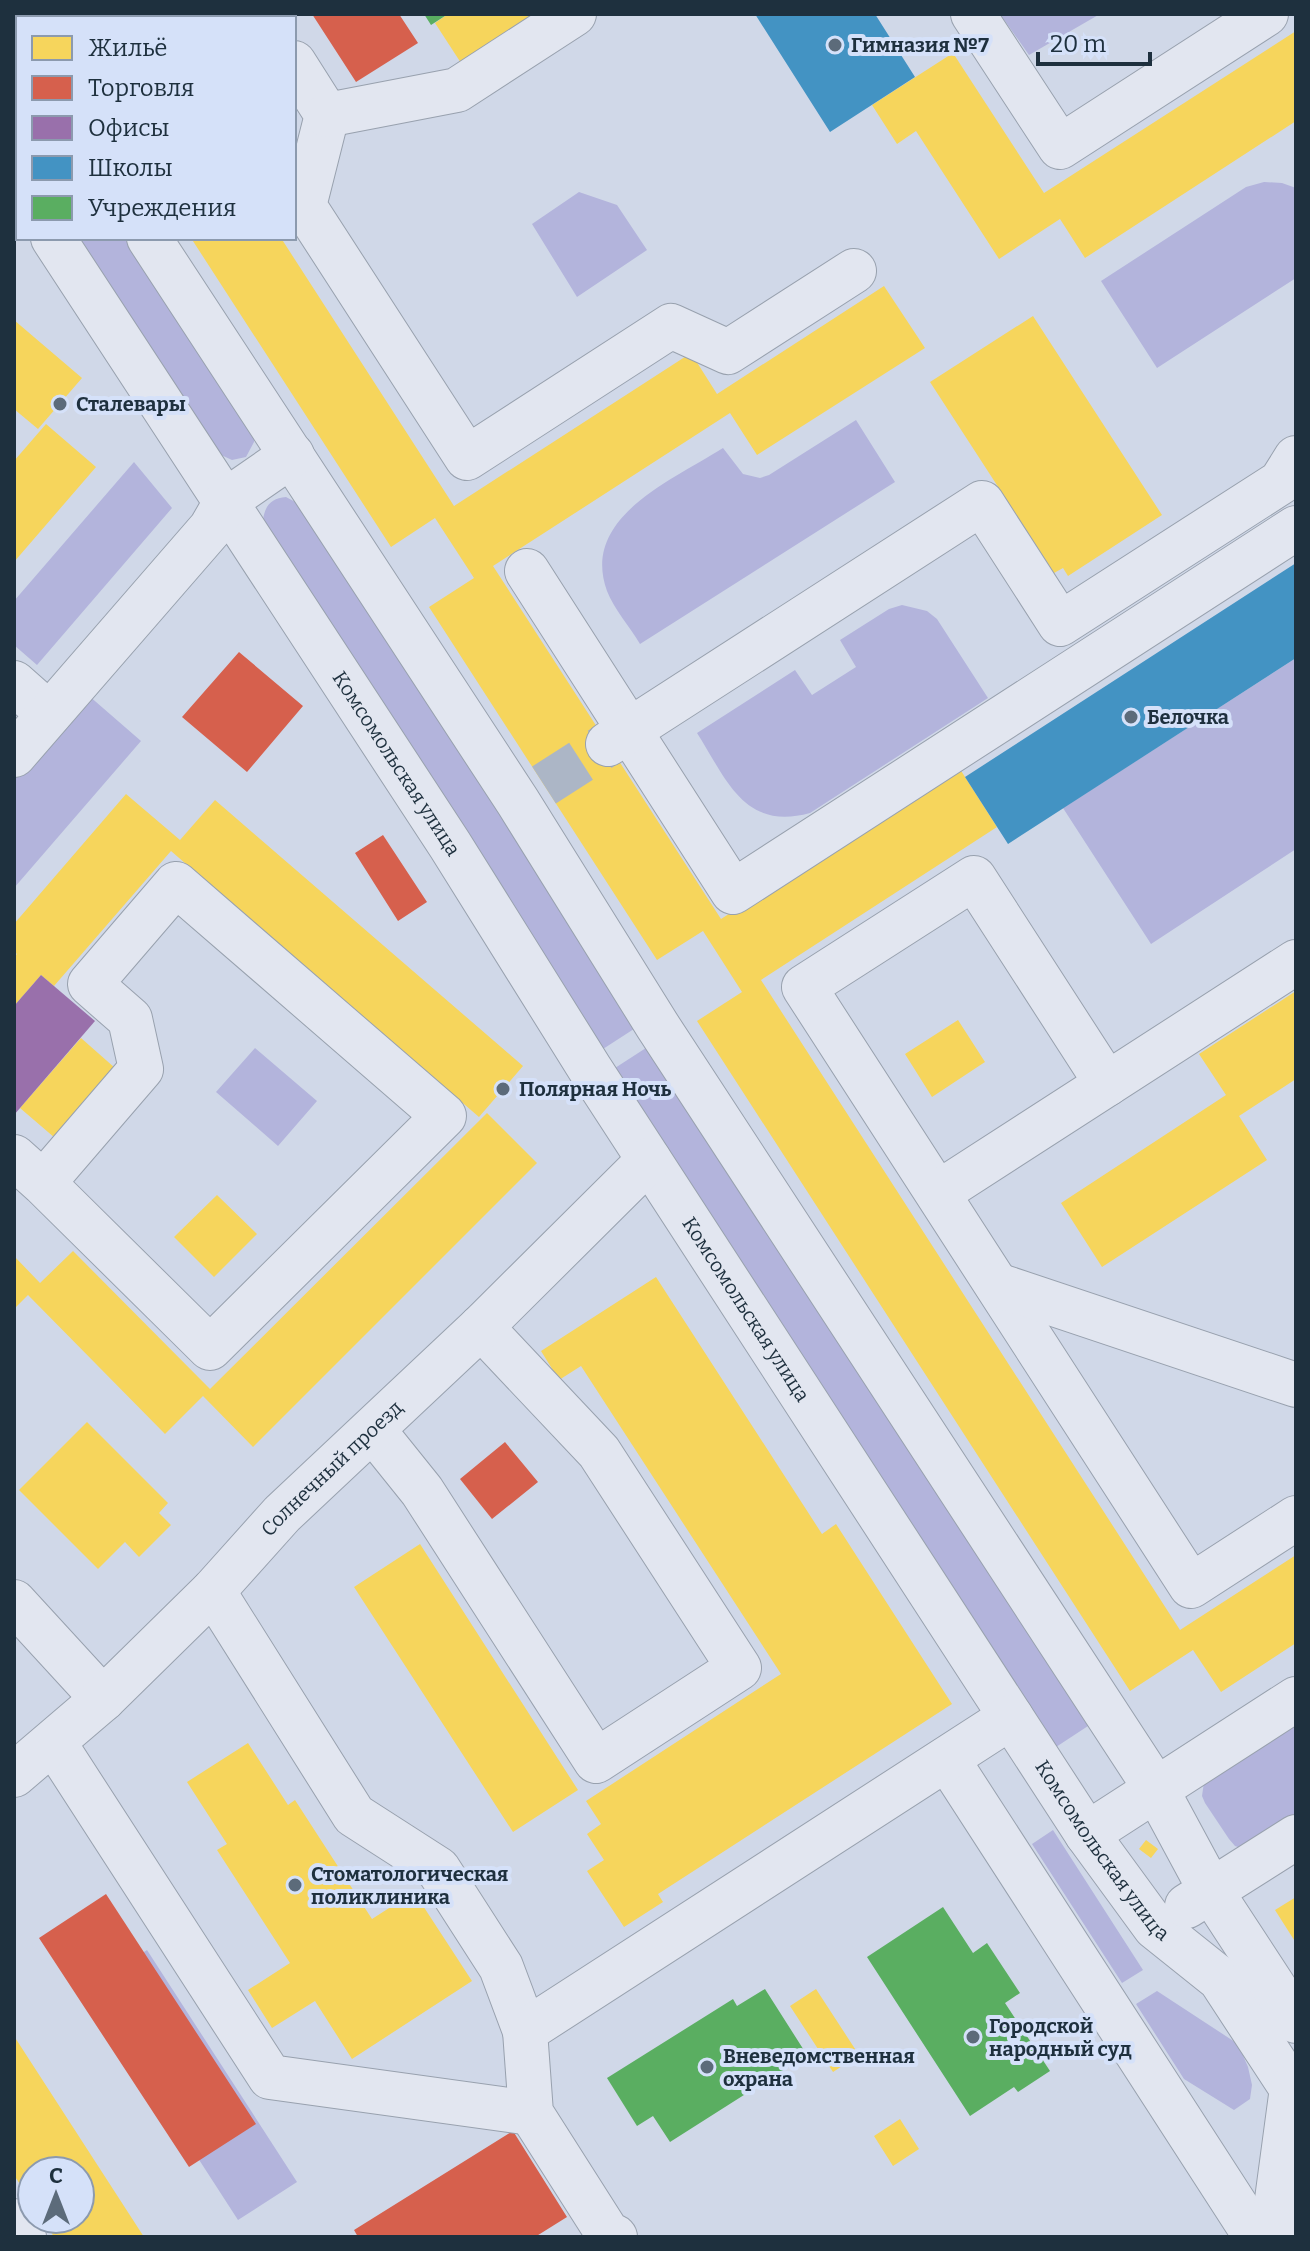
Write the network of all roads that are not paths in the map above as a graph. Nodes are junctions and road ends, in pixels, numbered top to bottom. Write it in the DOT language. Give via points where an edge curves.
graph roads {
  1 [pos="574,14"];
  2 [pos="973,14"];
  3 [pos="1266,14"];
  4 [pos="296,66"];
  5 [pos="327,115"];
  6 [pos="54,240"];
  7 [pos="150,240"];
  8 [pos="854,271"];
  9 [pos="292,455"];
  10 [pos="1296,458"];
  11 [pos="227,500"];
  12 [pos="1296,528"];
  13 [pos="527,571"];
  14 [pos="14,683"];
  15 [pos="49,714"];
  16 [pos="618,737"];
  17 [pos="14,755"];
  18 [pos="1296,962"];
  19 [pos="1113,1080"];
  20 [pos="649,1160"];
  21 [pos="24,1170"];
  22 [pos="938,1193"];
  23 [pos="997,1285"];
  24 [pos="481,1327"];
  25 [pos="1296,1385"];
  26 [pos="373,1430"];
  27 [pos="1296,1518"];
  28 [pos="213,1591"];
  29 [pos="14,1602"];
  30 [pos="103,1699"];
  31 [pos="1296,1699"];
  32 [pos="1011,1717"];
  33 [pos="54,1743"];
  34 [pos="947,1759"];
  35 [pos="14,1775"];
  36 [pos="1156,1789"];
  37 [pos="1087,1834"];
  38 [pos="1296,1837"];
  39 [pos="1211,1891"];
  40 [pos="1155,1927"];
  41 [pos="1296,2021"];
  42 [pos="525,2031"];
  43 [pos="1294,2091"];
  44 [pos="531,2113"];
  45 [pos="14,2221"];
  46 [pos="24,2237"];
  47 [pos="615,2237"];
  48 [pos="1256,2237"];
  49 [pos="1272,2237"];
  1 -- 5 [label="street" via="457,90"];
  2 -- 3 [label="street" via="1060,147"];
  4 -- 5 [label="street"];
  5 -- 8 [label="street" via="304,206 467,458 671,326 728,352"];
  6 -- 11 [label="street, Комсомольская улица"];
  7 -- 9 [label="street"];
  9 -- 11 [label="street"];
  9 -- 36 [label="street" via="531,793 657,1025"];
  10 -- 16 [label="street" via="1281,482 1060,624 982,503"];
  11 -- 15 [label="street" via="211,528"];
  11 -- 20 [label="street, Комсомольская улица"];
  12 -- 16 [label="street" via="733,892"];
  13 -- 16 [label="street"];
  14 -- 15 [label="street"];
  15 -- 17 [label="street"];
  18 -- 19 [label="street"];
  19 -- 22 [label="street"];
  19 -- 22 [label="street" via="974,878 908,919 804,987"];
  20 -- 24 [label="street, Солнечный проезд"];
  20 -- 32 [label="street, Комсомольская улица"];
  21 -- 21 [label="street" via="141,1069 130,1019 90,984 176,884 444,1116 210,1348"];
  22 -- 23 [label="street"];
  23 -- 25 [label="street"];
  23 -- 27 [label="street" via="1191,1586"];
  24 -- 26 [label="street, Солнечный проезд"];
  24 -- 26 [label="street" via="599,1452 739,1668 596,1761 422,1491"];
  26 -- 28 [label="street, Солнечный проезд" via="282,1514"];
  28 -- 30 [label="street, Солнечный проезд"];
  28 -- 42 [label="street" via="354,1815 438,1869 501,1967"];
  29 -- 30 [label="street"];
  30 -- 33 [label="street, Солнечный проезд"];
  31 -- 36 [label="street"];
  32 -- 34 [label="street"];
  32 -- 37 [label="street, Комсомольская улица"];
  33 -- 35 [label="street, Солнечный проезд"];
  33 -- 44 [label="street" via="270,2077"];
  34 -- 42 [label="street"];
  34 -- 48 [label="street"];
  36 -- 37 [label="street"];
  36 -- 39 [label="street"];
  37 -- 40 [label="street, Комсомольская улица"];
  38 -- 39 [label="street"];
  39 -- 40 [label="street"];
  39 -- 41 [label="street"];
  40 -- 43 [label="street, Комсомольская улица" via="1220,1979"];
  42 -- 44 [label="street"];
  43 -- 49 [label="street"];
  44 -- 47 [label="street" via="608,2234"];
  45 -- 46 [label="street"];
}
